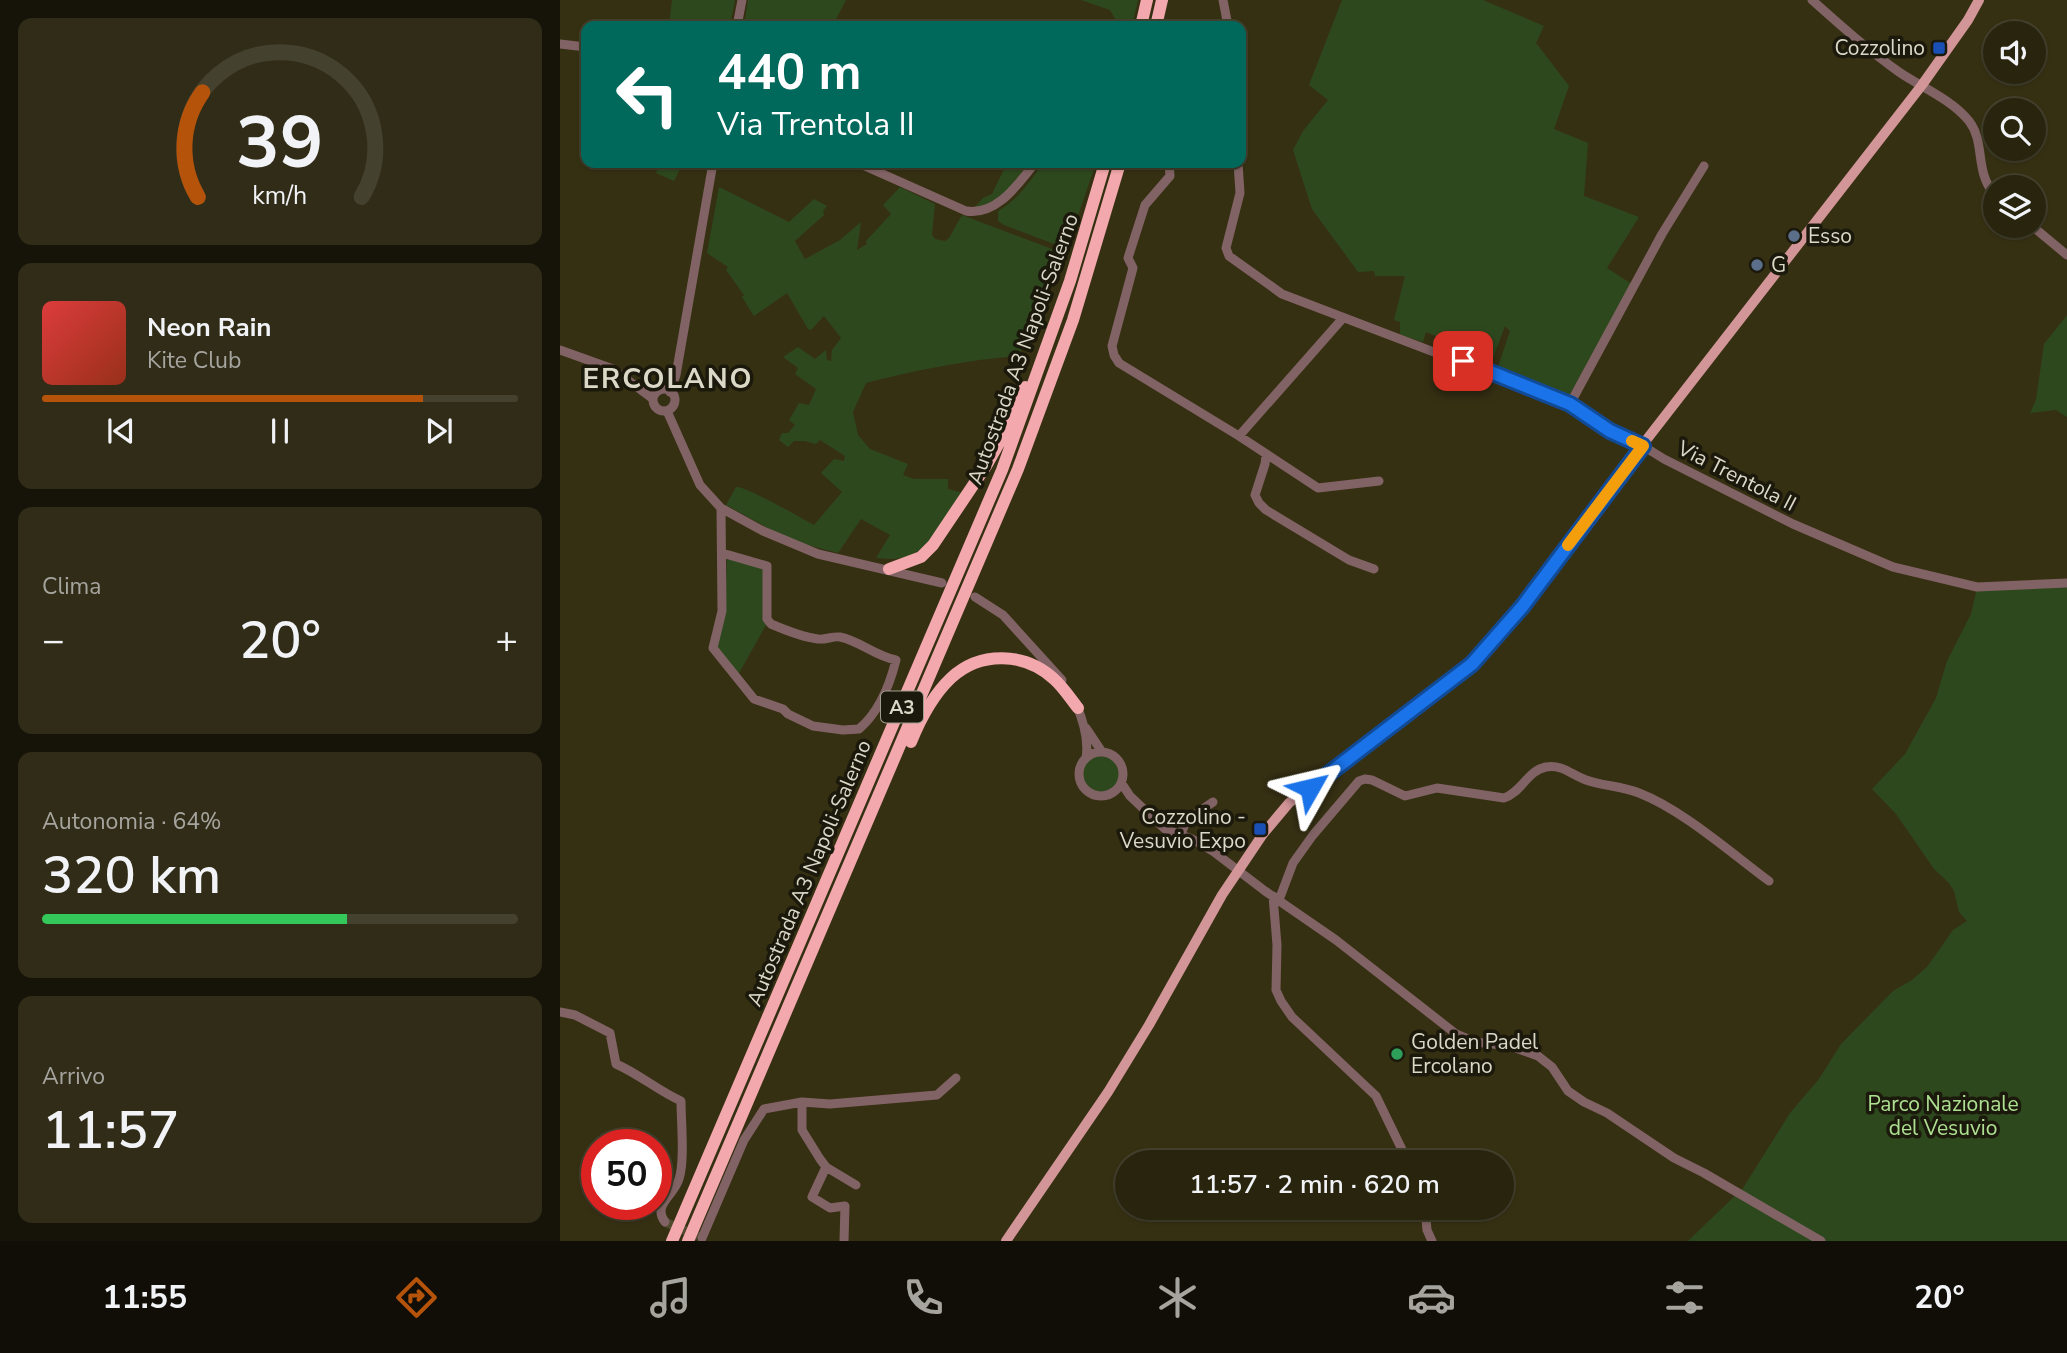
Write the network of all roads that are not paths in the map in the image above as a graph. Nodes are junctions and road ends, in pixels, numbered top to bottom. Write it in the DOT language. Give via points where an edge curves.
graph roads {
  1 [pos="742,0"];
  2 [pos="1147,0"];
  3 [pos="1162,0"];
  4 [pos="1223,0"];
  5 [pos="1812,0"];
  6 [pos="1979,0"];
  7 [pos="738,21"];
  8 [pos="1142,21"];
  9 [pos="1157,21"];
  10 [pos="1227,21"];
  11 [pos="560,44"];
  12 [pos="581,46"];
  13 [pos="1922,85"];
  14 [pos="1704,166"];
  15 [pos="712,168"];
  16 [pos="869,168"];
  17 [pos="1031,168"];
  18 [pos="1104,168"];
  19 [pos="1118,168"];
  20 [pos="1169,168"];
  21 [pos="1238,168"];
  22 [pos="1983,177"];
  23 [pos="2046,237"];
  24 [pos="2067,254"];
  25 [pos="1070,281"];
  26 [pos="1343,318"];
  27 [pos="560,350"];
  28 [pos="670,392"];
  29 [pos="653,399"];
  30 [pos="1570,404"];
  31 [pos="667,411"];
  32 [pos="1239,436"];
  33 [pos="1643,446"];
  34 [pos="1266,456"];
  35 [pos="1379,481"];
  36 [pos="721,508"];
  37 [pos="722,553"];
  38 [pos="889,569"];
  39 [pos="1374,569"];
  40 [pos="942,583"];
  41 [pos="2067,583"];
  42 [pos="975,597"];
  43 [pos="1078,708"];
  44 [pos="1083,723"];
  45 [pos="1102,752"];
  46 [pos="1086,758"];
  47 [pos="1122,784"];
  48 [pos="1114,793"];
  49 [pos="1130,796"];
  50 [pos="1213,802"];
  51 [pos="867,825"];
  52 [pos="1180,835"];
  53 [pos="1238,872"];
  54 [pos="1769,881"];
  55 [pos="1276,898"];
  56 [pos="560,1012"];
  57 [pos="956,1078"];
  58 [pos="802,1102"];
  59 [pos="1402,1150"];
  60 [pos="826,1167"];
  61 [pos="856,1185"];
  62 [pos="1426,1220"];
  63 [pos="665,1222"];
  64 [pos="702,1238"];
  65 [pos="672,1241"];
  66 [pos="688,1241"];
  67 [pos="844,1241"];
  68 [pos="1006,1241"];
  69 [pos="1432,1241"];
  70 [pos="1821,1241"];
  1 -- 7 [label="street"];
  2 -- 8 [label="highway"];
  3 -- 9 [label="highway"];
  4 -- 10 [label="street"];
  5 -- 13 [label="street" via="1897,71"];
  6 -- 13 [label="main road"];
  11 -- 12 [label="street"];
  13 -- 22 [label="street" via="1962,113 1972,126"];
  13 -- 33 [label="main road"];
  14 -- 30 [label="street" via="1661,234"];
  15 -- 28 [label="street"];
  16 -- 17 [label="street" via="976,212 987,211"];
  18 -- 25 [label="highway, Autostrada A3 Napoli-Salerno / A3"];
  19 -- 51 [label="highway, Autostrada A3 Napoli-Salerno / A3" via="1069,330 1018,469"];
  20 -- 32 [label="street" via="1170,176 1145,205 1128,258 1133,268 1112,346 1114,355 1119,363"];
  21 -- 26 [label="street, Via Trentola II" via="1240,193 1228,256 1283,294"];
  23 -- 24 [label="street"];
  25 -- 38 [label="highway" via="1007,427 985,466 933,545 921,557"];
  25 -- 65 [label="highway, Autostrada A3 Napoli-Salerno / A3" via="1002,470"];
  26 -- 30 [label="street, Via Trentola II"];
  26 -- 32 [label="street"];
  27 -- 29 [label="street" via="613,369"];
  28 -- 29 [label="street" via="661,390"];
  28 -- 31 [label="street" via="674,401"];
  29 -- 31 [label="street" via="656,407"];
  30 -- 33 [label="street, Via Trentola II"];
  31 -- 36 [label="street" via="700,485"];
  32 -- 34 [label="street"];
  33 -- 41 [label="street, Via Trentola II" via="1793,524 1893,567 1978,587"];
  33 -- 53 [label="main road" via="1522,607 1472,664 1289,803"];
  34 -- 35 [label="street" via="1318,488"];
  34 -- 39 [label="street" via="1255,495 1259,503 1349,560"];
  36 -- 37 [label="street"];
  36 -- 38 [label="street" via="818,554"];
  37 -- 37 [label="street" via="722,611 712,648 754,699 813,726 859,729 880,702 896,660 836,636 814,638 771,624 767,619 767,566"];
  38 -- 40 [label="street"];
  42 -- 43 [label="street" via="1003,615 1070,690"];
  43 -- 44 [label="street"];
  43 -- 51 [label="highway" via="1055,679 1022,660 986,659 968,666 935,697"];
  44 -- 45 [label="street"];
  44 -- 46 [label="street"];
  45 -- 46 [label="street"];
  45 -- 47 [label="street" via="1122,767"];
  46 -- 48 [label="street" via="1078,772 1083,788 1097,797"];
  47 -- 48 [label="street"];
  47 -- 49 [label="street"];
  48 -- 49 [label="street"];
  49 -- 52 [label="street" via="1164,829"];
  50 -- 52 [label="street" via="1187,820"];
  51 -- 66 [label="highway, Autostrada A3 Napoli-Salerno / A3"];
  52 -- 53 [label="street" via="1214,852"];
  53 -- 55 [label="street"];
  53 -- 68 [label="main road" via="1108,1092"];
  54 -- 55 [label="street" via="1672,810 1639,793 1587,780 1557,766 1533,773 1504,798 1437,788 1405,796 1372,780 1359,781 1293,863"];
  55 -- 59 [label="street" via="1276,990 1281,1001 1292,1017 1376,1096"];
  55 -- 70 [label="street" via="1456,1034 1538,1056 1552,1066 1568,1091 1584,1102"];
  56 -- 63 [label="street" via="575,1014 610,1033 616,1064 681,1101 680,1176 660,1208"];
  57 -- 58 [label="street" via="937,1095"];
  58 -- 60 [label="street" via="802,1130"];
  58 -- 64 [label="street" via="764,1109 744,1140"];
  60 -- 61 [label="street"];
  60 -- 67 [label="street" via="812,1197 830,1208 845,1206"];
  62 -- 69 [label="street"];
}
